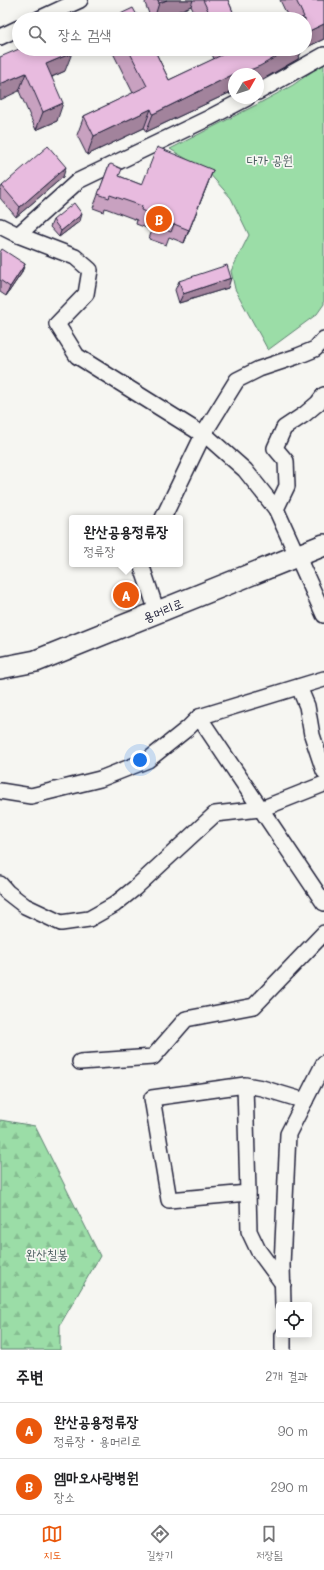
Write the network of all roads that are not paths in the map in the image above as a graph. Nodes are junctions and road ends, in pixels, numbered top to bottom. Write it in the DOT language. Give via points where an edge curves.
graph roads {
  1 [pos="80,0"];
  2 [pos="54,12"];
  3 [pos="12,31"];
  4 [pos="0,37"];
  5 [pos="324,55"];
  6 [pos="264,89"];
  7 [pos="236,104"];
  8 [pos="0,226"];
  9 [pos="18,235"];
  10 [pos="321,345"];
  11 [pos="324,395"];
  12 [pos="203,435"];
  13 [pos="276,509"];
  14 [pos="164,515"];
  15 [pos="324,545"];
  16 [pos="297,555"];
  17 [pos="142,567"];
  18 [pos="157,612"];
  19 [pos="324,615"];
  20 [pos="0,668"];
  21 [pos="324,679"];
  22 [pos="298,687"];
  23 [pos="200,717"];
  24 [pos="324,771"];
  25 [pos="324,784"];
  26 [pos="0,791"];
  27 [pos="261,809"];
  28 [pos="0,884"];
  29 [pos="324,903"];
  30 [pos="324,933"];
  31 [pos="80,1062"];
  32 [pos="324,1063"];
  33 [pos="245,1085"];
  34 [pos="305,1101"];
  35 [pos="248,1193"];
  36 [pos="283,1284"];
  37 [pos="283,1302"];
  38 [pos="283,1338"];
  39 [pos="283,1350"];
  1 -- 2 [label="street"];
  3 -- 4 [label="street"];
  5 -- 6 [label="street"];
  7 -- 9 [label="street" via="78,181"];
  8 -- 9 [label="street"];
  9 -- 12 [label="street" via="75,257 90,270 86,294 57,324 77,356"];
  10 -- 12 [label="street" via="237,380"];
  11 -- 13 [label="street" via="305,414 284,428 275,448 286,461 287,486"];
  12 -- 13 [label="street" via="244,470"];
  12 -- 14 [label="street"];
  13 -- 16 [label="street"];
  15 -- 16 [label="street, 용머리로"];
  16 -- 18 [label="street, 용머리로"];
  16 -- 19 [label="street"];
  17 -- 18 [label="street"];
  18 -- 20 [label="street, 용머리로" via="36,662"];
  21 -- 22 [label="street"];
  22 -- 23 [label="street"];
  22 -- 24 [label="street" via="307,706 312,735"];
  23 -- 26 [label="street" via="148,760 100,779 31,796"];
  23 -- 27 [label="street"];
  25 -- 27 [label="street"];
  27 -- 28 [label="street" via="215,814 135,888 114,905 90,919 62,923 25,906"];
  27 -- 29 [label="street"];
  30 -- 31 [label="street" via="254,1006 186,1019 153,1057"];
  32 -- 34 [label="street"];
  33 -- 34 [label="street"];
  33 -- 35 [label="street"];
  33 -- 35 [label="street" via="152,1098 169,1200"];
  34 -- 36 [label="street" via="288,1134"];
  35 -- 36 [label="street" via="249,1231 258,1250"];
  36 -- 37 [label="street"];
  38 -- 39 [label="street"];
}
